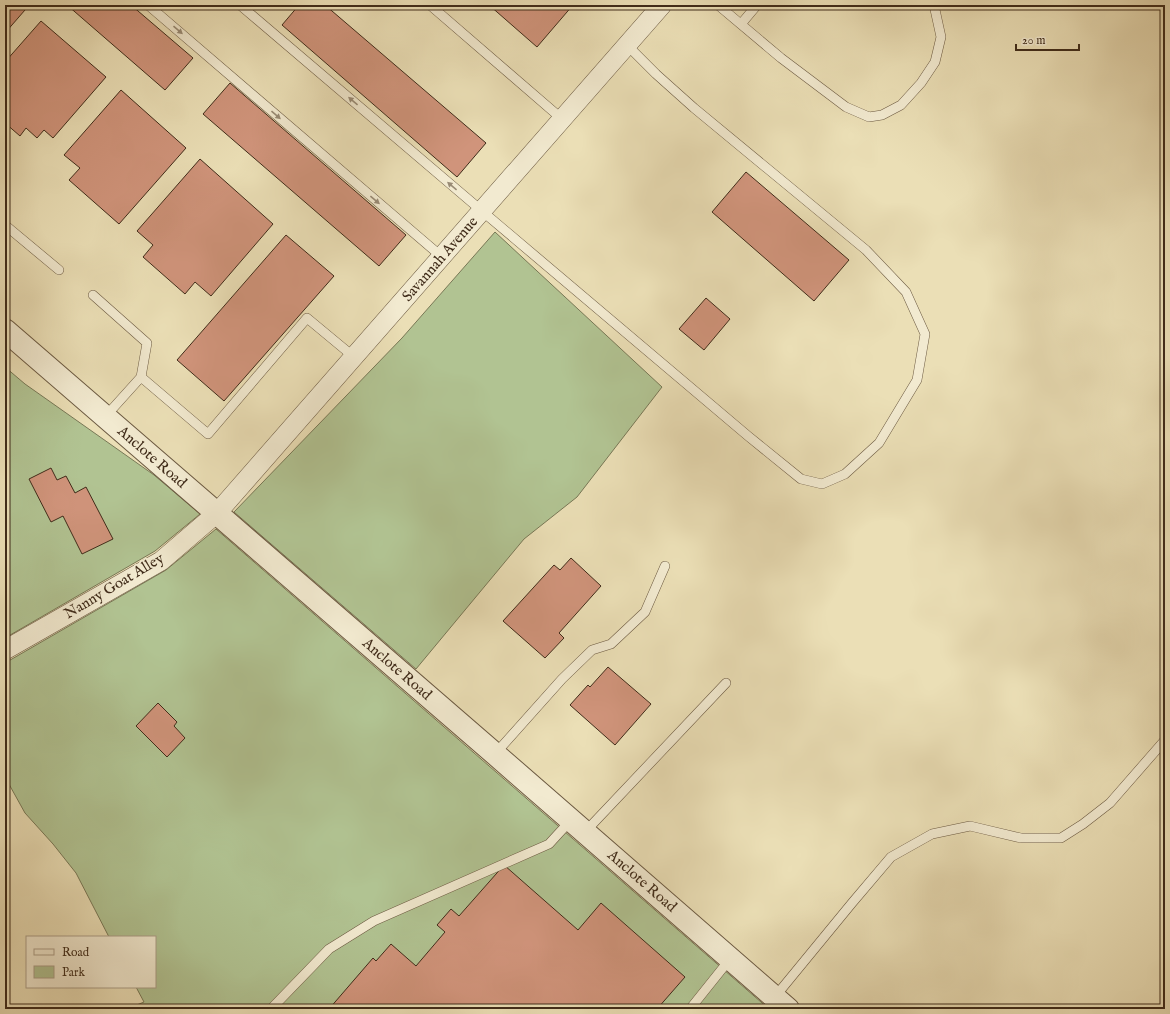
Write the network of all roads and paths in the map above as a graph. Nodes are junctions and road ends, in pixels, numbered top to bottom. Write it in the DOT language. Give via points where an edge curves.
graph roads {
  1 [pos="148,5"];
  2 [pos="240,5"];
  3 [pos="430,5"];
  4 [pos="662,5"];
  5 [pos="718,5"];
  6 [pos="757,5"];
  7 [pos="934,5"];
  8 [pos="741,24"];
  9 [pos="627,44"];
  10 [pos="562,119"];
  11 [pos="482,211"];
  12 [pos="5,224"];
  13 [pos="442,257"];
  14 [pos="59,270"];
  15 [pos="93,295"];
  16 [pos="5,330"];
  17 [pos="354,357"];
  18 [pos="141,377"];
  19 [pos="105,417"];
  20 [pos="217,513"];
  21 [pos="665,566"];
  22 [pos="5,650"];
  23 [pos="726,683"];
  24 [pos="1165,740"];
  25 [pos="495,754"];
  26 [pos="578,826"];
  27 [pos="730,959"];
  28 [pos="781,1003"];
  29 [pos="272,1009"];
  30 [pos="690,1009"];
  1 -- 13 [label="lane, one-way"];
  11 -- 2 [label="lane, one-way"];
  3 -- 10 [label="lane"];
  4 -- 9 [label="street, Savannah Avenue"];
  5 -- 8 [label="lane"];
  6 -- 8 [label="lane"];
  7 -- 8 [label="lane" via="941,37 935,62 921,83 901,105 882,115 869,117 846,107"];
  9 -- 10 [label="street, Savannah Avenue"];
  9 -- 11 [label="lane" via="694,108 866,250 906,292 925,334 917,380 879,443 845,474 822,484 801,478"];
  10 -- 11 [label="street, Savannah Avenue"];
  11 -- 13 [label="street, Savannah Avenue"];
  12 -- 14 [label="lane"];
  13 -- 17 [label="street, Savannah Avenue"];
  15 -- 18 [label="lane" via="147,343"];
  16 -- 19 [label="street, Anclote Road"];
  17 -- 18 [label="lane" via="307,318 208,434"];
  17 -- 20 [label="street, Savannah Avenue"];
  18 -- 19 [label="lane"];
  19 -- 20 [label="street, Anclote Road"];
  20 -- 22 [label="street, Nanny Goat Alley" via="161,560"];
  20 -- 25 [label="street, Anclote Road"];
  21 -- 25 [label="lane" via="645,612 611,644 592,650 562,679"];
  23 -- 26 [label="lane"];
  24 -- 28 [label="lane" via="1110,803 1061,838 1021,838 970,826 932,834 892,857 852,903"];
  25 -- 26 [label="street, Anclote Road"];
  26 -- 27 [label="street, Anclote Road"];
  26 -- 29 [label="lane" via="548,844 374,921 329,949"];
  27 -- 28 [label="street, Anclote Road"];
  27 -- 30 [label="lane"];
}
